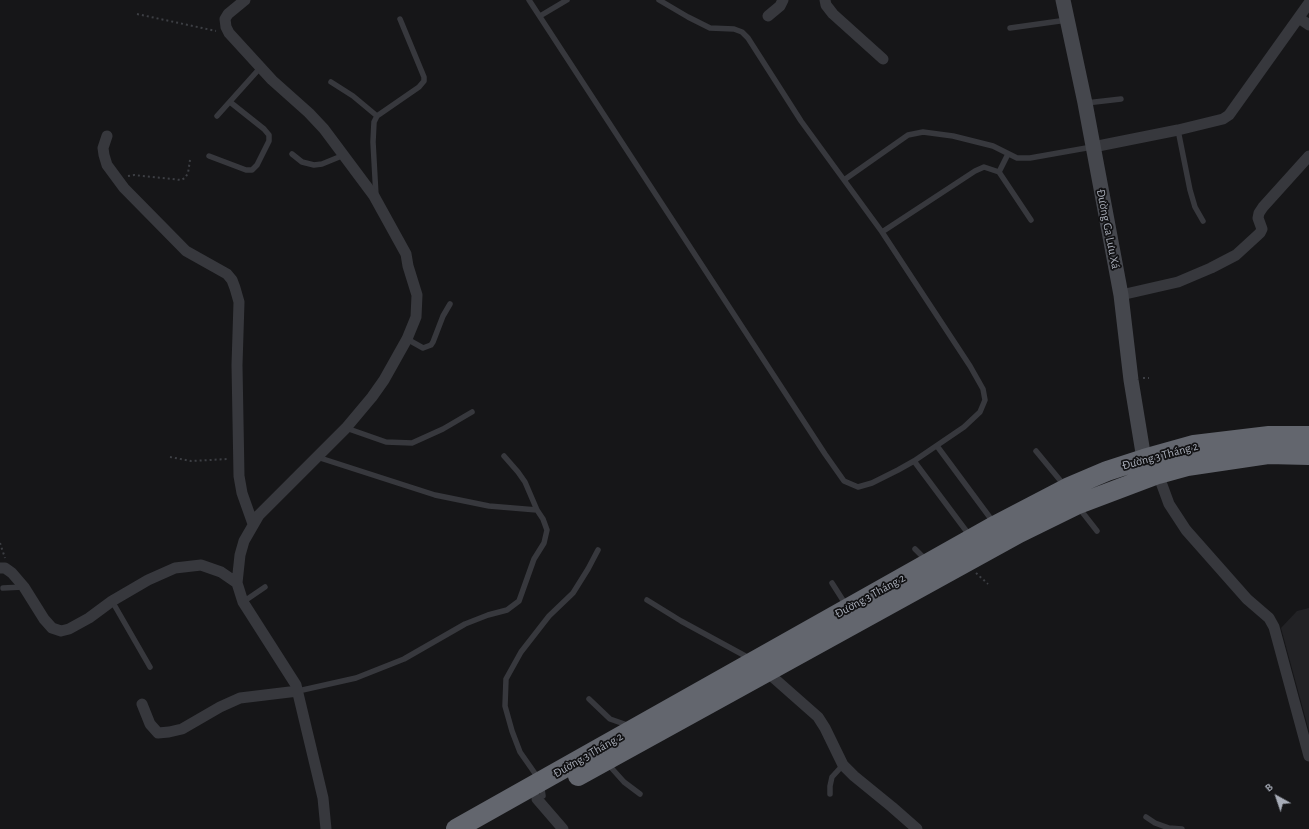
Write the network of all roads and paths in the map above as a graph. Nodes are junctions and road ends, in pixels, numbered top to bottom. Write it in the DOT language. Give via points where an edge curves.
graph roads {
  1 [pos="245,0"];
  2 [pos="529,0"];
  3 [pos="566,0"];
  4 [pos="659,0"];
  5 [pos="784,0"];
  6 [pos="825,0"];
  7 [pos="1064,0"];
  8 [pos="1309,3"];
  9 [pos="137,14"];
  10 [pos="540,16"];
  11 [pos="768,16"];
  12 [pos="1299,18"];
  13 [pos="400,19"];
  14 [pos="1067,20"];
  15 [pos="1309,25"];
  16 [pos="1010,28"];
  17 [pos="229,33"];
  18 [pos="883,59"];
  19 [pos="260,68"];
  20 [pos="331,82"];
  21 [pos="1121,99"];
  22 [pos="230,102"];
  23 [pos="1085,103"];
  24 [pos="217,116"];
  25 [pos="378,116"];
  26 [pos="1178,130"];
  27 [pos="107,136"];
  28 [pos="1092,147"];
  29 [pos="292,154"];
  30 [pos="1008,154"];
  31 [pos="344,155"];
  32 [pos="209,156"];
  33 [pos="1309,156"];
  34 [pos="190,160"];
  35 [pos="999,172"];
  36 [pos="118,180"];
  37 [pos="844,180"];
  38 [pos="376,200"];
  39 [pos="1031,220"];
  40 [pos="1203,221"];
  41 [pos="882,232"];
  42 [pos="1121,295"];
  43 [pos="450,304"];
  44 [pos="407,339"];
  45 [pos="472,412"];
  46 [pos="346,428"];
  47 [pos="1309,436"];
  48 [pos="937,446"];
  49 [pos="1036,451"];
  50 [pos="1309,455"];
  51 [pos="317,456"];
  52 [pos="504,456"];
  53 [pos="170,457"];
  54 [pos="238,458"];
  55 [pos="914,461"];
  56 [pos="1153,462"];
  57 [pos="1071,496"];
  58 [pos="537,510"];
  59 [pos="253,524"];
  60 [pos="996,525"];
  61 [pos="1097,532"];
  62 [pos="972,538"];
  63 [pos="916,549"];
  64 [pos="598,550"];
  65 [pos="929,563"];
  66 [pos="0,568"];
  67 [pos="237,583"];
  68 [pos="832,583"];
  69 [pos="24,587"];
  70 [pos="265,587"];
  71 [pos="3,588"];
  72 [pos="647,600"];
  73 [pos="112,601"];
  74 [pos="243,602"];
  75 [pos="849,608"];
  76 [pos="150,667"];
  77 [pos="761,667"];
  78 [pos="298,691"];
  79 [pos="589,700"];
  80 [pos="142,704"];
  81 [pos="636,728"];
  82 [pos="1309,756"];
  83 [pos="606,761"];
  84 [pos="843,765"];
  85 [pos="540,793"];
  86 [pos="640,794"];
  87 [pos="830,794"];
  88 [pos="1146,817"];
  89 [pos="326,829"];
  90 [pos="456,829"];
  91 [pos="484,829"];
  92 [pos="563,829"];
  93 [pos="917,829"];
  94 [pos="1182,829"];
  1 -- 17 [label="street" via="228,14 226,27"];
  2 -- 10 [label="lane"];
  3 -- 10 [label="lane"];
  4 -- 37 [label="lane" via="710,28 742,32"];
  5 -- 11 [label="street"];
  6 -- 18 [label="street" via="833,14"];
  7 -- 14 [label="street, Đường Ga Lưu Xá"];
  8 -- 12 [label="street"];
  9 -- 17 [label="path"];
  10 -- 55 [label="lane" via="844,481 858,487 872,483"];
  12 -- 15 [label="street"];
  12 -- 26 [label="street" via="1229,115 1223,119"];
  13 -- 25 [label="lane" via="424,81"];
  14 -- 16 [label="lane"];
  14 -- 23 [label="street, Đường Ga Lưu Xá"];
  17 -- 19 [label="street"];
  19 -- 22 [label="lane"];
  19 -- 31 [label="street" via="324,129"];
  20 -- 25 [label="lane"];
  21 -- 23 [label="lane"];
  22 -- 24 [label="lane"];
  22 -- 32 [label="lane" via="264,129 269,141 252,170"];
  23 -- 28 [label="street, Đường Ga Lưu Xá"];
  25 -- 38 [label="lane" via="373,127"];
  26 -- 28 [label="street"];
  26 -- 40 [label="lane" via="1190,190"];
  27 -- 36 [label="street" via="103,148 104,155 107,165"];
  28 -- 30 [label="lane" via="1030,158 1017,158"];
  28 -- 42 [label="street, Đường Ga Lưu Xá"];
  29 -- 31 [label="lane" via="302,162 314,165"];
  30 -- 35 [label="lane"];
  30 -- 37 [label="lane" via="993,146 953,136 916,133 892,145"];
  31 -- 38 [label="street"];
  33 -- 42 [label="street" via="1263,207 1258,218 1262,229 1260,233 1236,255 1178,282"];
  34 -- 36 [label="path" via="188,173 181,180 134,175"];
  35 -- 39 [label="lane"];
  35 -- 41 [label="lane" via="984,167 975,171"];
  36 -- 54 [label="street" via="186,251 227,274 232,280 239,302 236,365"];
  37 -- 41 [label="lane"];
  38 -- 44 [label="street" via="406,254 417,295 416,317"];
  41 -- 48 [label="lane" via="983,390 985,400 980,412"];
  42 -- 56 [label="street, Đường Ga Lưu Xá" via="1131,380"];
  43 -- 44 [label="lane" via="431,346 423,348"];
  44 -- 46 [label="street" via="384,380"];
  45 -- 46 [label="lane" via="412,443 386,442"];
  46 -- 51 [label="street"];
  47 -- 56 [label="highway, Đường 3 Tháng 2" via="1269,436 1194,445"];
  48 -- 55 [label="lane"];
  48 -- 60 [label="lane"];
  49 -- 57 [label="lane"];
  50 -- 56 [label="highway, Đường 3 Tháng 2" via="1268,454 1188,466"];
  51 -- 58 [label="lane" via="435,495 489,506"];
  51 -- 59 [label="street"];
  52 -- 58 [label="lane" via="525,482"];
  53 -- 54 [label="path" via="191,461"];
  54 -- 59 [label="street" via="240,485"];
  55 -- 62 [label="lane"];
  56 -- 57 [label="highway, Đường 3 Tháng 2" via="1107,471"];
  56 -- 82 [label="street" via="1169,504 1186,530 1247,599 1269,618 1274,627"];
  57 -- 60 [label="highway, Đường 3 Tháng 2"];
  57 -- 61 [label="lane"];
  57 -- 77 [label="highway, Đường 3 Tháng 2" via="1019,533"];
  58 -- 78 [label="lane" via="547,530 544,543 534,559 519,601 508,610 465,624 404,658 356,678"];
  59 -- 67 [label="street" via="240,554"];
  60 -- 62 [label="highway, Đường 3 Tháng 2"];
  62 -- 65 [label="highway, Đường 3 Tháng 2"];
  63 -- 65 [label="lane"];
  64 -- 85 [label="lane" via="573,593 549,616 526,646 506,679 505,706 512,731"];
  65 -- 75 [label="highway, Đường 3 Tháng 2"];
  66 -- 69 [label="street" via="9,570"];
  67 -- 73 [label="street" via="221,572 201,565 174,568"];
  67 -- 74 [label="street"];
  68 -- 75 [label="lane"];
  69 -- 71 [label="lane"];
  69 -- 73 [label="street" via="52,628 61,631 89,618"];
  70 -- 74 [label="lane"];
  72 -- 77 [label="lane"];
  73 -- 76 [label="lane"];
  74 -- 78 [label="street"];
  75 -- 77 [label="highway, Đường 3 Tháng 2"];
  77 -- 81 [label="highway, Đường 3 Tháng 2"];
  77 -- 83 [label="highway, Đường 3 Tháng 2"];
  77 -- 84 [label="street" via="818,717"];
  78 -- 80 [label="street" via="240,698 182,728 158,733 150,724"];
  78 -- 89 [label="street" via="323,798"];
  79 -- 81 [label="lane" via="610,719"];
  81 -- 85 [label="highway, Đường 3 Tháng 2"];
  83 -- 85 [label="highway, Đường 3 Tháng 2"];
  83 -- 86 [label="lane" via="624,782"];
  84 -- 87 [label="lane" via="832,777"];
  84 -- 93 [label="street"];
  85 -- 90 [label="highway, Đường 3 Tháng 2"];
  85 -- 91 [label="highway, Đường 3 Tháng 2"];
  85 -- 92 [label="street"];
  88 -- 94 [label="lane" via="1169,828"];
}
